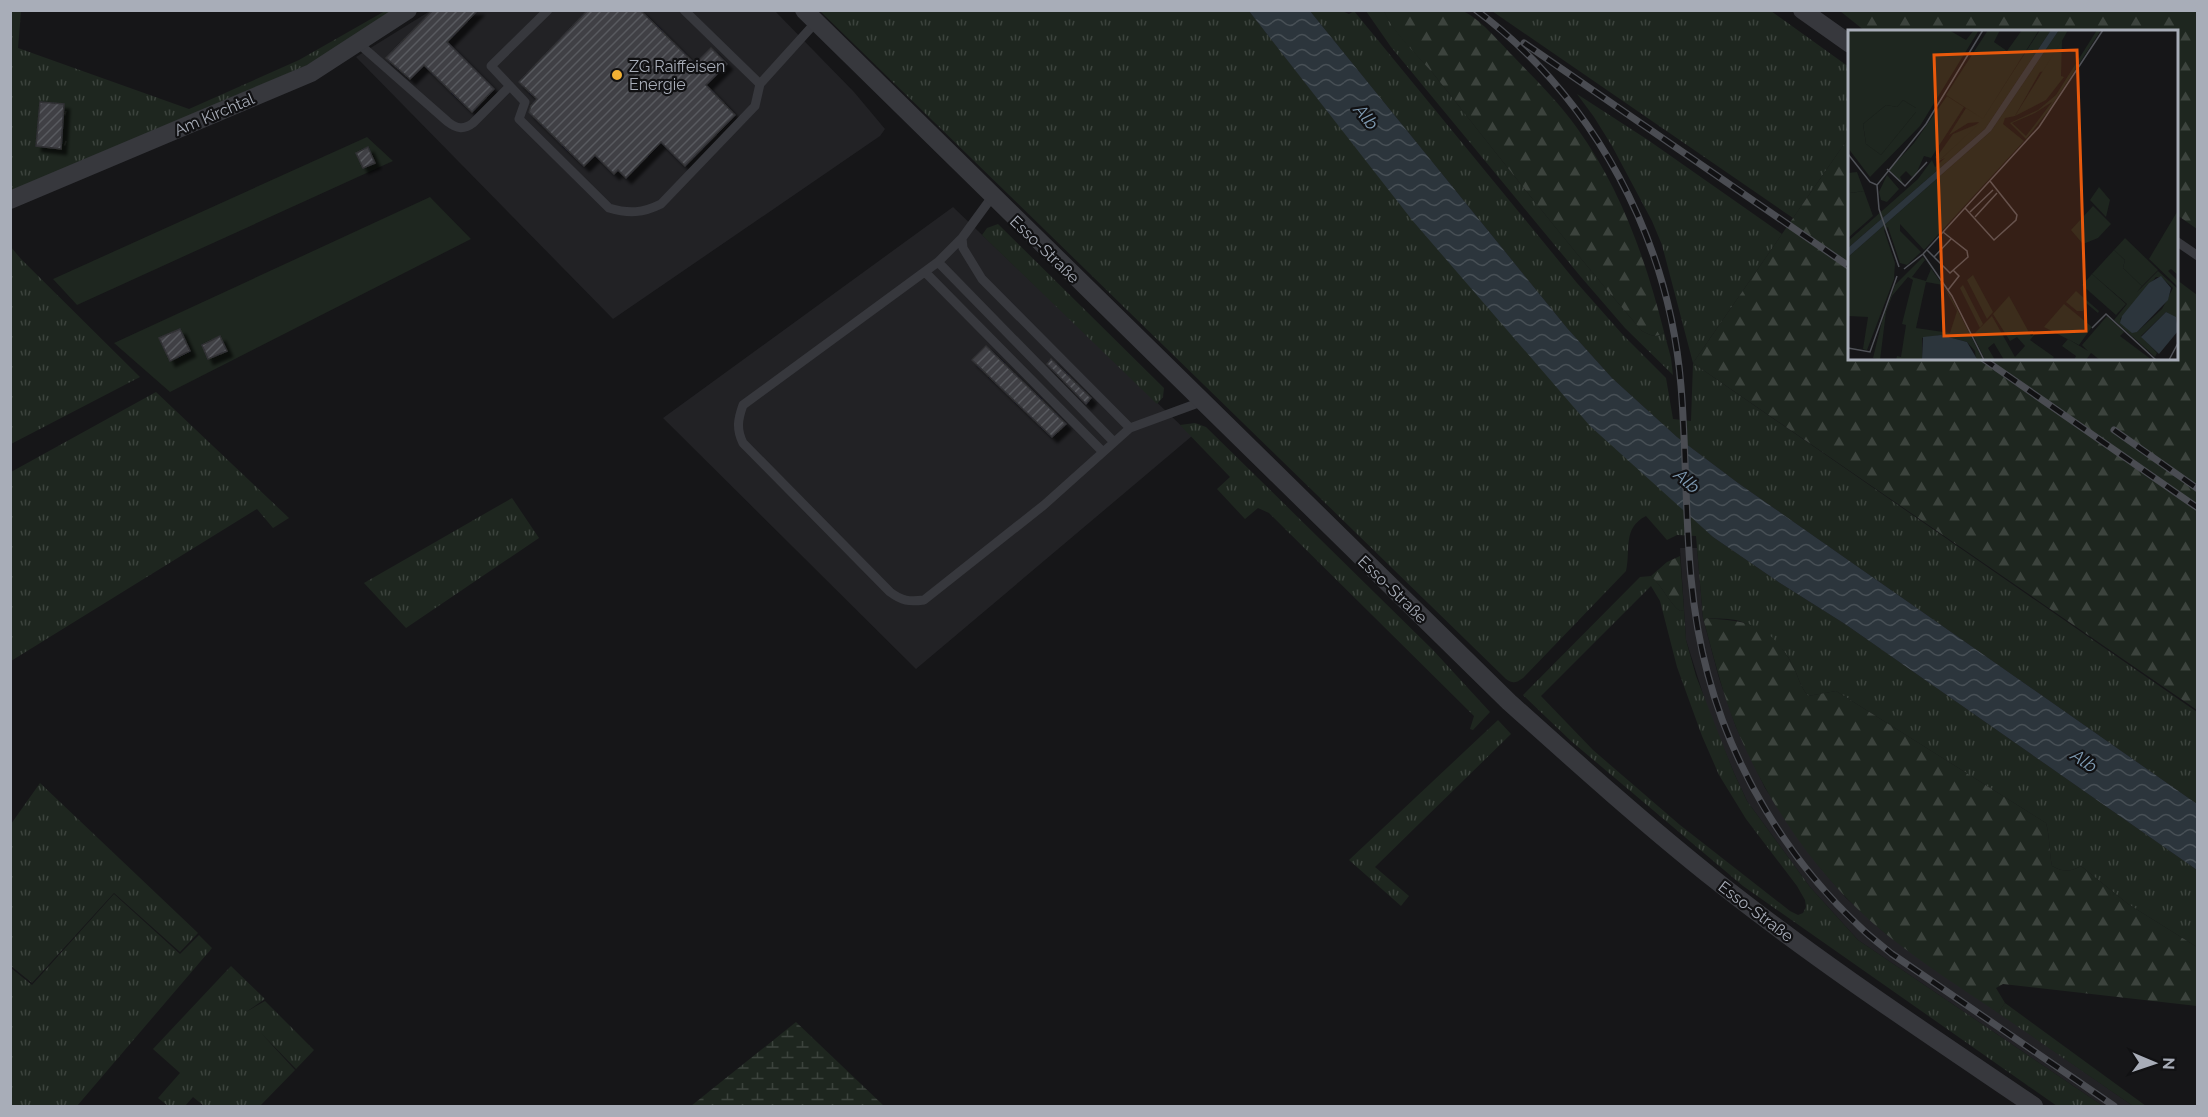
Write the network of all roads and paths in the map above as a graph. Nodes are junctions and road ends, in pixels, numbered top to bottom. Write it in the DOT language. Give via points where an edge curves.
graph roads {
  1 [pos="408,10"];
  2 [pos="548,10"];
  3 [pos="684,10"];
  4 [pos="1802,10"];
  5 [pos="810,16"];
  6 [pos="358,43"];
  7 [pos="1848,43"];
  8 [pos="760,84"];
  9 [pos="510,86"];
  10 [pos="992,197"];
  11 [pos="10,200"];
  12 [pos="962,238"];
  13 [pos="2178,242"];
  14 [pos="2198,256"];
  15 [pos="938,262"];
  16 [pos="925,272"];
  17 [pos="1201,402"];
  18 [pos="1130,428"];
  19 [pos="1113,441"];
  20 [pos="1102,452"];
  21 [pos="2034,1107"];
  1 -- 6 [label="street, Am Kirchtal"];
  2 -- 9 [label="lane" via="491,66"];
  3 -- 8 [label="lane"];
  4 -- 7 [label="street"];
  5 -- 8 [label="lane"];
  5 -- 10 [label="street, Esso-Straße"];
  6 -- 9 [label="lane" via="460,129 473,123"];
  6 -- 11 [label="street, Am Kirchtal" via="310,73"];
  8 -- 9 [label="lane" via="755,106 661,204 646,212 626,213 609,208 519,119 525,102"];
  10 -- 12 [label="lane"];
  10 -- 17 [label="street, Esso-Straße"];
  12 -- 15 [label="lane"];
  12 -- 18 [label="lane" via="963,248 982,279"];
  13 -- 14 [label="lane"];
  15 -- 16 [label="lane"];
  15 -- 19 [label="lane"];
  16 -- 20 [label="lane"];
  16 -- 20 [label="lane" via="744,405 737,420 743,443 890,592 911,602 924,600 1044,505"];
  17 -- 18 [label="lane"];
  17 -- 21 [label="street, Esso-Straße" via="1509,702 1615,798 1797,942"];
  18 -- 19 [label="lane"];
  19 -- 20 [label="lane"];
}
